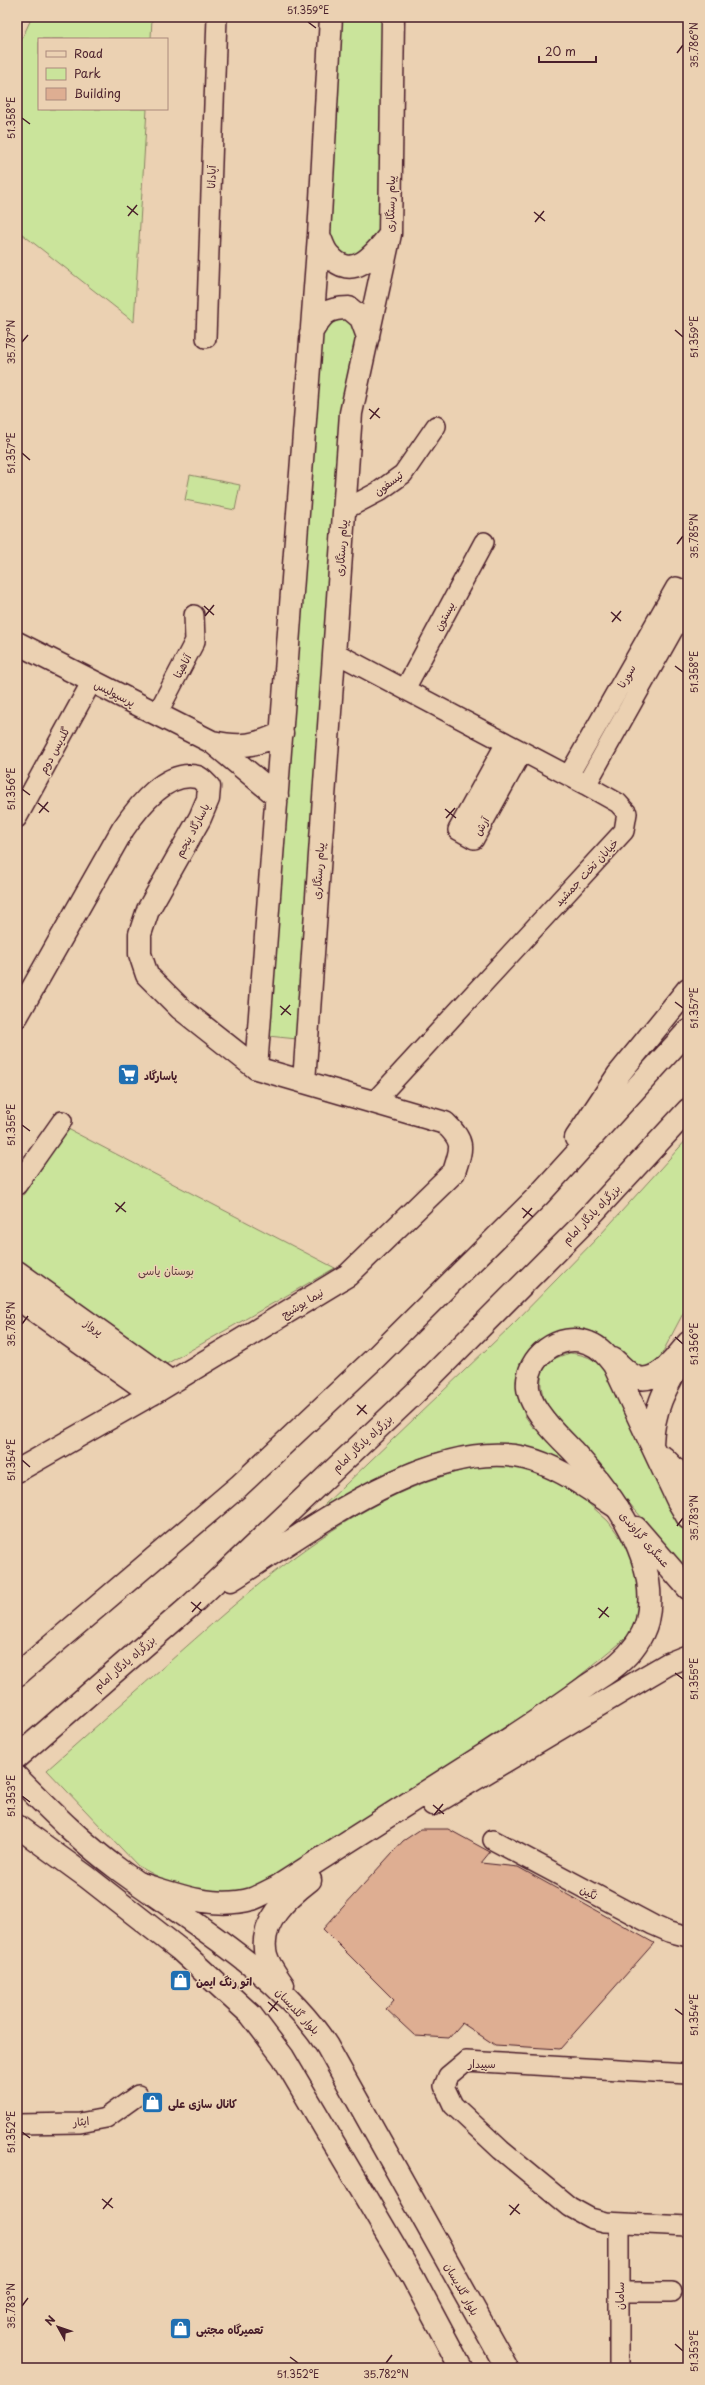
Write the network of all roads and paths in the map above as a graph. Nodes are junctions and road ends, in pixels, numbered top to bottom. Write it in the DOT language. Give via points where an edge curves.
graph roads {
  1 [pos="217,17"];
  2 [pos="331,17"];
  3 [pos="392,17"];
  4 [pos="390,234"];
  5 [pos="319,236"];
  6 [pos="312,333"];
  7 [pos="368,337"];
  8 [pos="206,338"];
  9 [pos="436,426"];
  10 [pos="344,510"];
  11 [pos="484,542"];
  12 [pos="688,592"];
  13 [pos="688,603"];
  14 [pos="194,615"];
  15 [pos="17,643"];
  16 [pos="334,652"];
  17 [pos="92,681"];
  18 [pos="405,690"];
  19 [pos="157,714"];
  20 [pos="282,733"];
  21 [pos="212,742"];
  22 [pos="568,775"];
  23 [pos="586,785"];
  24 [pos="277,796"];
  25 [pos="17,818"];
  26 [pos="688,988"];
  27 [pos="17,1016"];
  28 [pos="688,1031"];
  29 [pos="256,1068"];
  30 [pos="304,1082"];
  31 [pos="373,1103"];
  32 [pos="688,1110"];
  33 [pos="62,1121"];
  34 [pos="17,1185"];
  35 [pos="538,1196"];
  36 [pos="17,1272"];
  37 [pos="17,1298"];
  38 [pos="688,1343"];
  39 [pos="688,1348"];
  40 [pos="604,1352"];
  41 [pos="171,1382"];
  42 [pos="152,1394"];
  43 [pos="652,1446"];
  44 [pos="17,1471"];
  45 [pos="688,1482"];
  46 [pos="618,1508"];
  47 [pos="688,1518"];
  48 [pos="688,1588"];
  49 [pos="190,1606"];
  50 [pos="688,1656"];
  51 [pos="17,1675"];
  52 [pos="17,1757"];
  53 [pos="17,1777"];
  54 [pos="17,1826"];
  55 [pos="493,1840"];
  56 [pos="138,1883"];
  57 [pos="688,1937"];
  58 [pos="303,2014"];
  59 [pos="688,2074"];
  60 [pos="138,2095"];
  61 [pos="17,2124"];
  62 [pos="619,2224"];
  63 [pos="688,2226"];
  64 [pos="619,2292"];
  65 [pos="672,2292"];
  66 [pos="500,2364"];
  67 [pos="461,2368"];
  68 [pos="619,2368"];
  1 -- 8 [label="street, آپادانا"];
  2 -- 5 [label="main road"];
  3 -- 4 [label="main road, پیام رستگاری"];
  4 -- 5 [label="main road" via="373,256 358,266 341,265 329,255"];
  4 -- 7 [label="main road, پیام رستگاری"];
  5 -- 6 [label="main road"];
  6 -- 7 [label="main road" via="320,316 334,308 349,308 361,318"];
  6 -- 20 [label="main road"];
  7 -- 10 [label="main road, پیام رستگاری" via="351,413"];
  9 -- 10 [label="street, تیسفون" via="403,474 378,492"];
  10 -- 16 [label="main road, پیام رستگاری"];
  11 -- 18 [label="street, بیستون"];
  12 -- 22 [label="street, سورنا" via="676,587"];
  13 -- 23 [label="street, سورنا"];
  14 -- 19 [label="street, آناهیتا" via="195,641"];
  15 -- 17 [label="main road, پرسپولیس"];
  16 -- 18 [label="street, خیابان تخت جمشید"];
  16 -- 30 [label="main road, پیام رستگاری"];
  17 -- 19 [label="main road, پرسپولیس"];
  17 -- 25 [label="street, گلدیس دوم"];
  18 -- 22 [label="street, خیابان تخت جمشید"];
  19 -- 21 [label="main road, پرسپولیس"];
  20 -- 21 [label="main road, پرسپولیس" via="260,743 236,747"];
  20 -- 24 [label="main road"];
  21 -- 24 [label="main road, پرسپولیس"];
  22 -- 23 [label="street, خیابان تخت جمشید"];
  23 -- 31 [label="street, خیابان تخت جمشید" via="618,803 627,813 624,831"];
  24 -- 29 [label="main road"];
  26 -- 35 [label="main road" via="618,1075"];
  27 -- 29 [label="main road, پاسارگاد پنجم" via="123,829 140,805 160,787 183,777 198,777 209,786 208,799 148,910 140,934 140,954 148,975 180,1008"];
  28 -- 35 [label="main road"];
  29 -- 30 [label="main road, نیما یوشیج"];
  30 -- 31 [label="main road, نیما یوشیج"];
  31 -- 41 [label="main road, نیما یوشیج" via="444,1123 458,1135 461,1152 454,1172 348,1275"];
  32 -- 49 [label="main road, بزرگراه یادگار امام" via="580,1227 415,1393"];
  33 -- 34 [label="street"];
  35 -- 51 [label="main road" via="376,1357 239,1486"];
  36 -- 41 [label="main road, پرواز"];
  37 -- 42 [label="main road, پرواز"];
  38 -- 40 [label="main road" via="662,1371 648,1378 631,1375"];
  39 -- 43 [label="main road" via="657,1408"];
  40 -- 43 [label="main road" via="614,1365"];
  40 -- 46 [label="main road" via="589,1342 571,1340 553,1344 536,1360 530,1371 528,1389 534,1405 550,1427 585,1464"];
  41 -- 42 [label="main road, نیما یوشیج"];
  42 -- 44 [label="main road, نیما یوشیج"];
  43 -- 45 [label="main road"];
  43 -- 47 [label="main road"];
  46 -- 48 [label="main road, عسگری گراوندی"];
  46 -- 49 [label="main road" via="547,1465 523,1458 499,1455 449,1461 419,1471 344,1509"];
  46 -- 56 [label="main road" via="646,1568 651,1596 643,1633 619,1663 524,1729 277,1887 258,1896 231,1902 204,1902"];
  49 -- 52 [label="main road, بزرگراه یادگار امام"];
  50 -- 58 [label="main road" via="656,1671 330,1864 292,1894 269,1924 264,1945 271,1967"];
  53 -- 56 [label="main road, بلوار گلدیسان" via="96,1852"];
  54 -- 67 [label="main road" via="179,1949 251,2014 287,2064 412,2276"];
  55 -- 57 [label="street, نگین" via="653,1925"];
  56 -- 58 [label="main road, بلوار گلدیسان" via="251,1966"];
  58 -- 66 [label="main road, بلوار گلدیسان" via="327,2046"];
  59 -- 62 [label="street, سپیدار" via="466,2061 448,2076 444,2086 453,2105 501,2150 570,2207 590,2218"];
  60 -- 61 [label="street, ایثار" via="106,2118 80,2122"];
  62 -- 63 [label="street, سپیدار"];
  62 -- 64 [label="street, سامان"];
  64 -- 65 [label="street"];
  64 -- 68 [label="street, سامان"];
}
